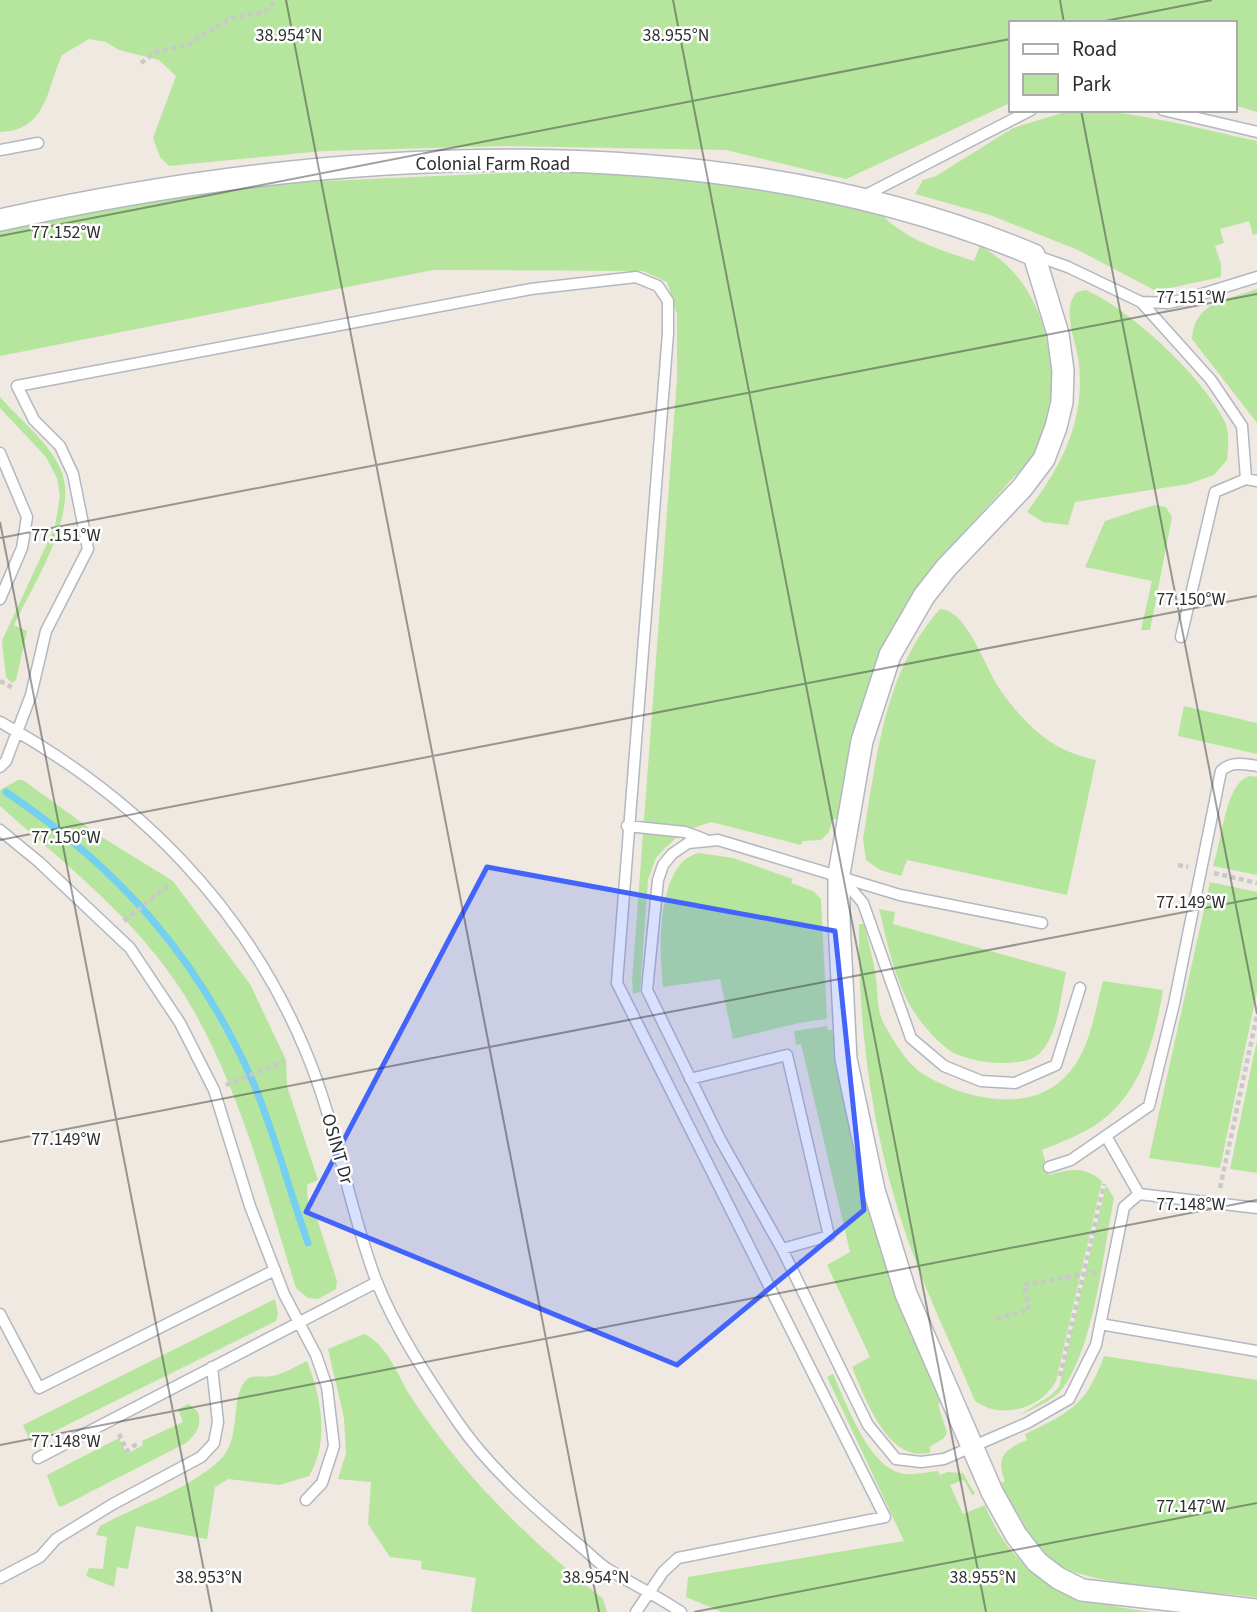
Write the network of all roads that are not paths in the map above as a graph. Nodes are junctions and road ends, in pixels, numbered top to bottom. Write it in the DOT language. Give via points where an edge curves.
graph roads {
  1 [pos="1027,112"];
  2 [pos="1172,112"];
  3 [pos="1257,132"];
  4 [pos="37,143"];
  5 [pos="0,150"];
  6 [pos="860,198"];
  7 [pos="0,220"];
  8 [pos="1034,255"];
  9 [pos="1257,277"];
  10 [pos="1141,302"];
  11 [pos="0,453"];
  12 [pos="1252,480"];
  13 [pos="0,599"];
  14 [pos="1181,637"];
  15 [pos="0,722"];
  16 [pos="18,732"];
  17 [pos="1257,766"];
  18 [pos="0,767"];
  19 [pos="628,826"];
  20 [pos="2,835"];
  21 [pos="707,840"];
  22 [pos="839,874"];
  23 [pos="1042,923"];
  24 [pos="1080,988"];
  25 [pos="690,1079"];
  26 [pos="1106,1136"];
  27 [pos="1049,1167"];
  28 [pos="1139,1194"];
  29 [pos="1257,1208"];
  30 [pos="782,1249"];
  31 [pos="275,1270"];
  32 [pos="377,1282"];
  33 [pos="0,1314"];
  34 [pos="297,1323"];
  35 [pos="1100,1324"];
  36 [pos="1257,1351"];
  37 [pos="212,1367"];
  38 [pos="973,1446"];
  39 [pos="38,1458"];
  40 [pos="306,1500"];
  41 [pos="0,1578"];
  42 [pos="652,1592"];
  43 [pos="1257,1610"];
  44 [pos="636,1612"];
  45 [pos="681,1612"];
  1 -- 6 [label="lane"];
  2 -- 3 [label="lane"];
  4 -- 5 [label="lane"];
  6 -- 7 [label="street, Colonial Farm Road" via="745,176 673,168 520,161 441,163 277,172 90,200"];
  6 -- 8 [label="street, Colonial Farm Road" via="982,233"];
  8 -- 10 [label="lane"];
  8 -- 22 [label="street" via="1058,334 1063,371 1056,427 1044,459 1023,488 946,568 890,655 862,741"];
  9 -- 10 [label="lane" via="1177,301"];
  10 -- 12 [label="lane" via="1211,380 1242,425"];
  11 -- 13 [label="lane" via="27,517 22,548"];
  12 -- 14 [label="lane" via="1216,492"];
  15 -- 16 [label="lane, OSINT Dr"];
  16 -- 18 [label="lane"];
  16 -- 19 [label="lane" via="46,631 88,548 73,474 60,446 34,420 17,386 531,289 636,277 658,286 667,301 668,332"];
  16 -- 32 [label="lane, OSINT Dr" via="110,797 172,849 254,948 306,1053"];
  17 -- 26 [label="lane" via="1238,763 1221,771 1149,1106"];
  19 -- 21 [label="lane" via="685,832"];
  19 -- 42 [label="lane" via="617,983 885,1517 678,1558"];
  20 -- 31 [label="lane" via="39,862 130,948 180,1023 214,1090"];
  21 -- 22 [label="lane" via="730,842"];
  21 -- 25 [label="lane" via="688,843 663,865 647,990"];
  22 -- 23 [label="lane" via="900,895"];
  22 -- 24 [label="lane" via="863,903 911,1038 944,1066 981,1080 1015,1083 1056,1065"];
  22 -- 38 [label="street" via="846,1059 874,1190 906,1294"];
  25 -- 30 [label="lane"];
  25 -- 30 [label="lane" via="787,1055 829,1236"];
  26 -- 27 [label="lane" via="1071,1160"];
  26 -- 28 [label="lane"];
  28 -- 29 [label="lane"];
  28 -- 35 [label="lane" via="1124,1206"];
  30 -- 38 [label="lane" via="868,1425 895,1459 944,1459"];
  31 -- 33 [label="lane" via="39,1388"];
  31 -- 34 [label="lane"];
  32 -- 34 [label="lane"];
  32 -- 42 [label="lane, OSINT Dr" via="458,1424 506,1478 604,1566"];
  34 -- 37 [label="lane"];
  34 -- 40 [label="lane" via="316,1355 332,1416 334,1446 322,1483"];
  35 -- 36 [label="lane"];
  35 -- 38 [label="lane" via="1096,1345 1069,1399"];
  37 -- 39 [label="lane"];
  37 -- 41 [label="lane" via="218,1422 214,1443 201,1457 102,1511 56,1539 40,1557"];
  38 -- 43 [label="street" via="1016,1535 1037,1562 1058,1578 1082,1590"];
  42 -- 44 [label="lane"];
  42 -- 45 [label="lane, OSINT Dr"];
}
